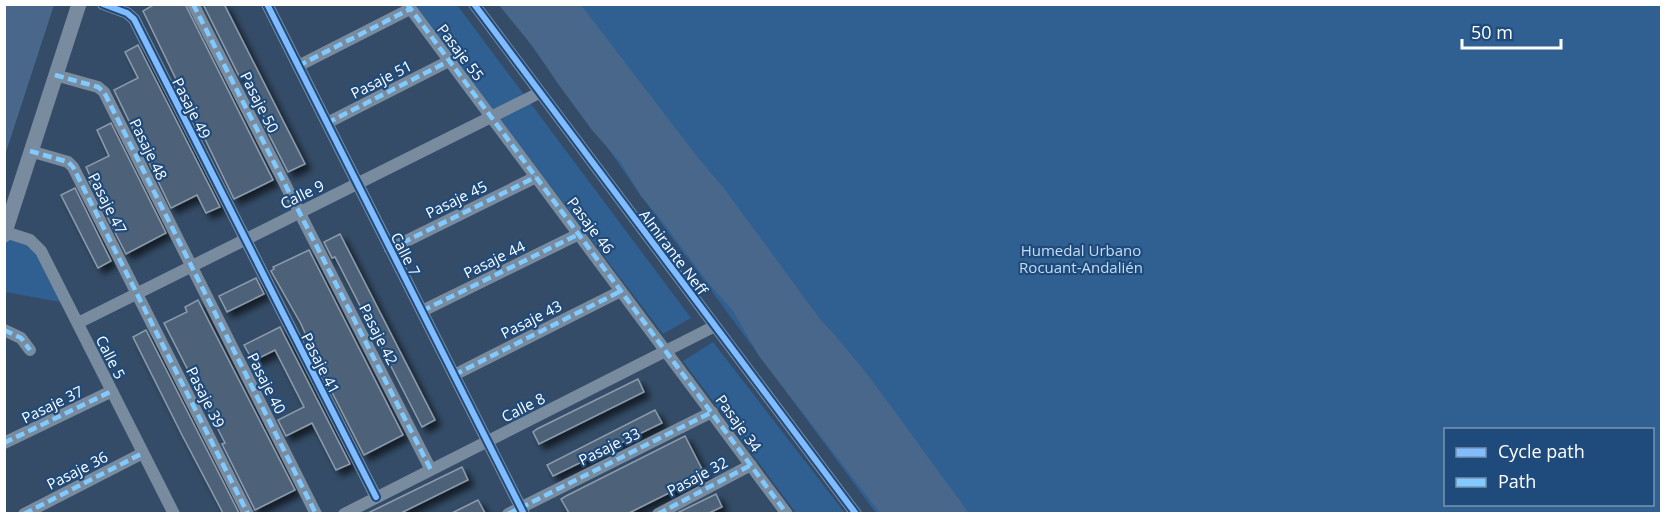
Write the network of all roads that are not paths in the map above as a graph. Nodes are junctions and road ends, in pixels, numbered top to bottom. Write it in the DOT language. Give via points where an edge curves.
graph roads {
  1 [pos="78,4"];
  2 [pos="103,4"];
  3 [pos="193,4"];
  4 [pos="474,4"];
  5 [pos="272,6"];
  6 [pos="408,7"];
  7 [pos="449,61"];
  8 [pos="298,66"];
  9 [pos="55,75"];
  10 [pos="540,93"];
  11 [pos="491,117"];
  12 [pos="327,123"];
  13 [pos="30,151"];
  14 [pos="536,177"];
  15 [pos="357,184"];
  16 [pos="300,212"];
  17 [pos="5,233"];
  18 [pos="579,234"];
  19 [pos="245,239"];
  20 [pos="390,249"];
  21 [pos="191,267"];
  22 [pos="621,291"];
  23 [pos="137,293"];
  24 [pos="422,311"];
  25 [pos="78,322"];
  26 [pos="715,326"];
  27 [pos="4,330"];
  28 [pos="30,350"];
  29 [pos="666,351"];
  30 [pos="454,375"];
  31 [pos="112,391"];
  32 [pos="712,412"];
  33 [pos="487,441"];
  34 [pos="4,443"];
  35 [pos="143,453"];
  36 [pos="751,465"];
  37 [pos="431,470"];
  38 [pos="376,497"];
  39 [pos="522,510"];
  40 [pos="24,513"];
  41 [pos="174,513"];
  42 [pos="248,513"];
  43 [pos="316,513"];
  44 [pos="344,513"];
  45 [pos="508,513"];
  46 [pos="658,513"];
  47 [pos="787,513"];
  48 [pos="856,513"];
  1 -- 9 [label="street"];
  2 -- 19 [label="street, Pasaje 49" via="134,19"];
  3 -- 16 [label="street, Pasaje 50"];
  4 -- 10 [label="street, Almirante Neff"];
  5 -- 8 [label="street, Calle 7"];
  6 -- 7 [label="street, Pasaje 55"];
  6 -- 8 [label="street"];
  7 -- 11 [label="street, Pasaje 55"];
  7 -- 12 [label="street, Pasaje 51"];
  8 -- 12 [label="street, Calle 7"];
  9 -- 13 [label="street"];
  9 -- 21 [label="street, Pasaje 48" via="104,92"];
  10 -- 11 [label="street, Calle 9"];
  10 -- 26 [label="street, Almirante Neff"];
  11 -- 14 [label="street, Pasaje 46"];
  11 -- 15 [label="street, Calle 9"];
  12 -- 15 [label="street, Calle 7"];
  13 -- 17 [label="street"];
  13 -- 23 [label="street, Pasaje 47" via="73,166"];
  14 -- 18 [label="street, Pasaje 46"];
  14 -- 20 [label="street, Pasaje 45"];
  15 -- 16 [label="street, Calle 9"];
  15 -- 20 [label="street, Calle 7"];
  16 -- 19 [label="street, Calle 9"];
  16 -- 37 [label="street, Pasaje 42"];
  17 -- 25 [label="street, Calle 5" via="26,238 38,246"];
  18 -- 22 [label="street, Pasaje 46"];
  18 -- 24 [label="street, Pasaje 44"];
  19 -- 21 [label="street, Calle 9"];
  19 -- 38 [label="street, Pasaje 41"];
  20 -- 24 [label="street, Calle 7"];
  21 -- 23 [label="street, Calle 9"];
  21 -- 43 [label="street, Pasaje 40"];
  22 -- 29 [label="street, Pasaje 46"];
  22 -- 30 [label="street, Pasaje 43"];
  23 -- 25 [label="street, Calle 9"];
  23 -- 42 [label="street, Pasaje 39"];
  24 -- 30 [label="street, Calle 7"];
  25 -- 31 [label="street, Calle 5"];
  26 -- 29 [label="street, Calle 8"];
  26 -- 48 [label="street, Almirante Neff"];
  27 -- 28 [label="street" via="16,335"];
  29 -- 32 [label="street, Pasaje 34"];
  29 -- 33 [label="street, Calle 8"];
  30 -- 33 [label="street, Calle 7"];
  31 -- 34 [label="street, Pasaje 37"];
  31 -- 35 [label="street, Calle 5"];
  32 -- 36 [label="street, Pasaje 34"];
  32 -- 39 [label="street, Pasaje 33"];
  33 -- 37 [label="street, Calle 8"];
  33 -- 39 [label="street, Calle 7"];
  35 -- 40 [label="street, Pasaje 36"];
  35 -- 41 [label="street, Calle 5"];
  36 -- 46 [label="street, Pasaje 32"];
  36 -- 47 [label="street, Pasaje 34"];
  37 -- 38 [label="street, Calle 8"];
  38 -- 44 [label="street, Calle 8"];
  39 -- 45 [label="street, Pasaje 33"];
}
